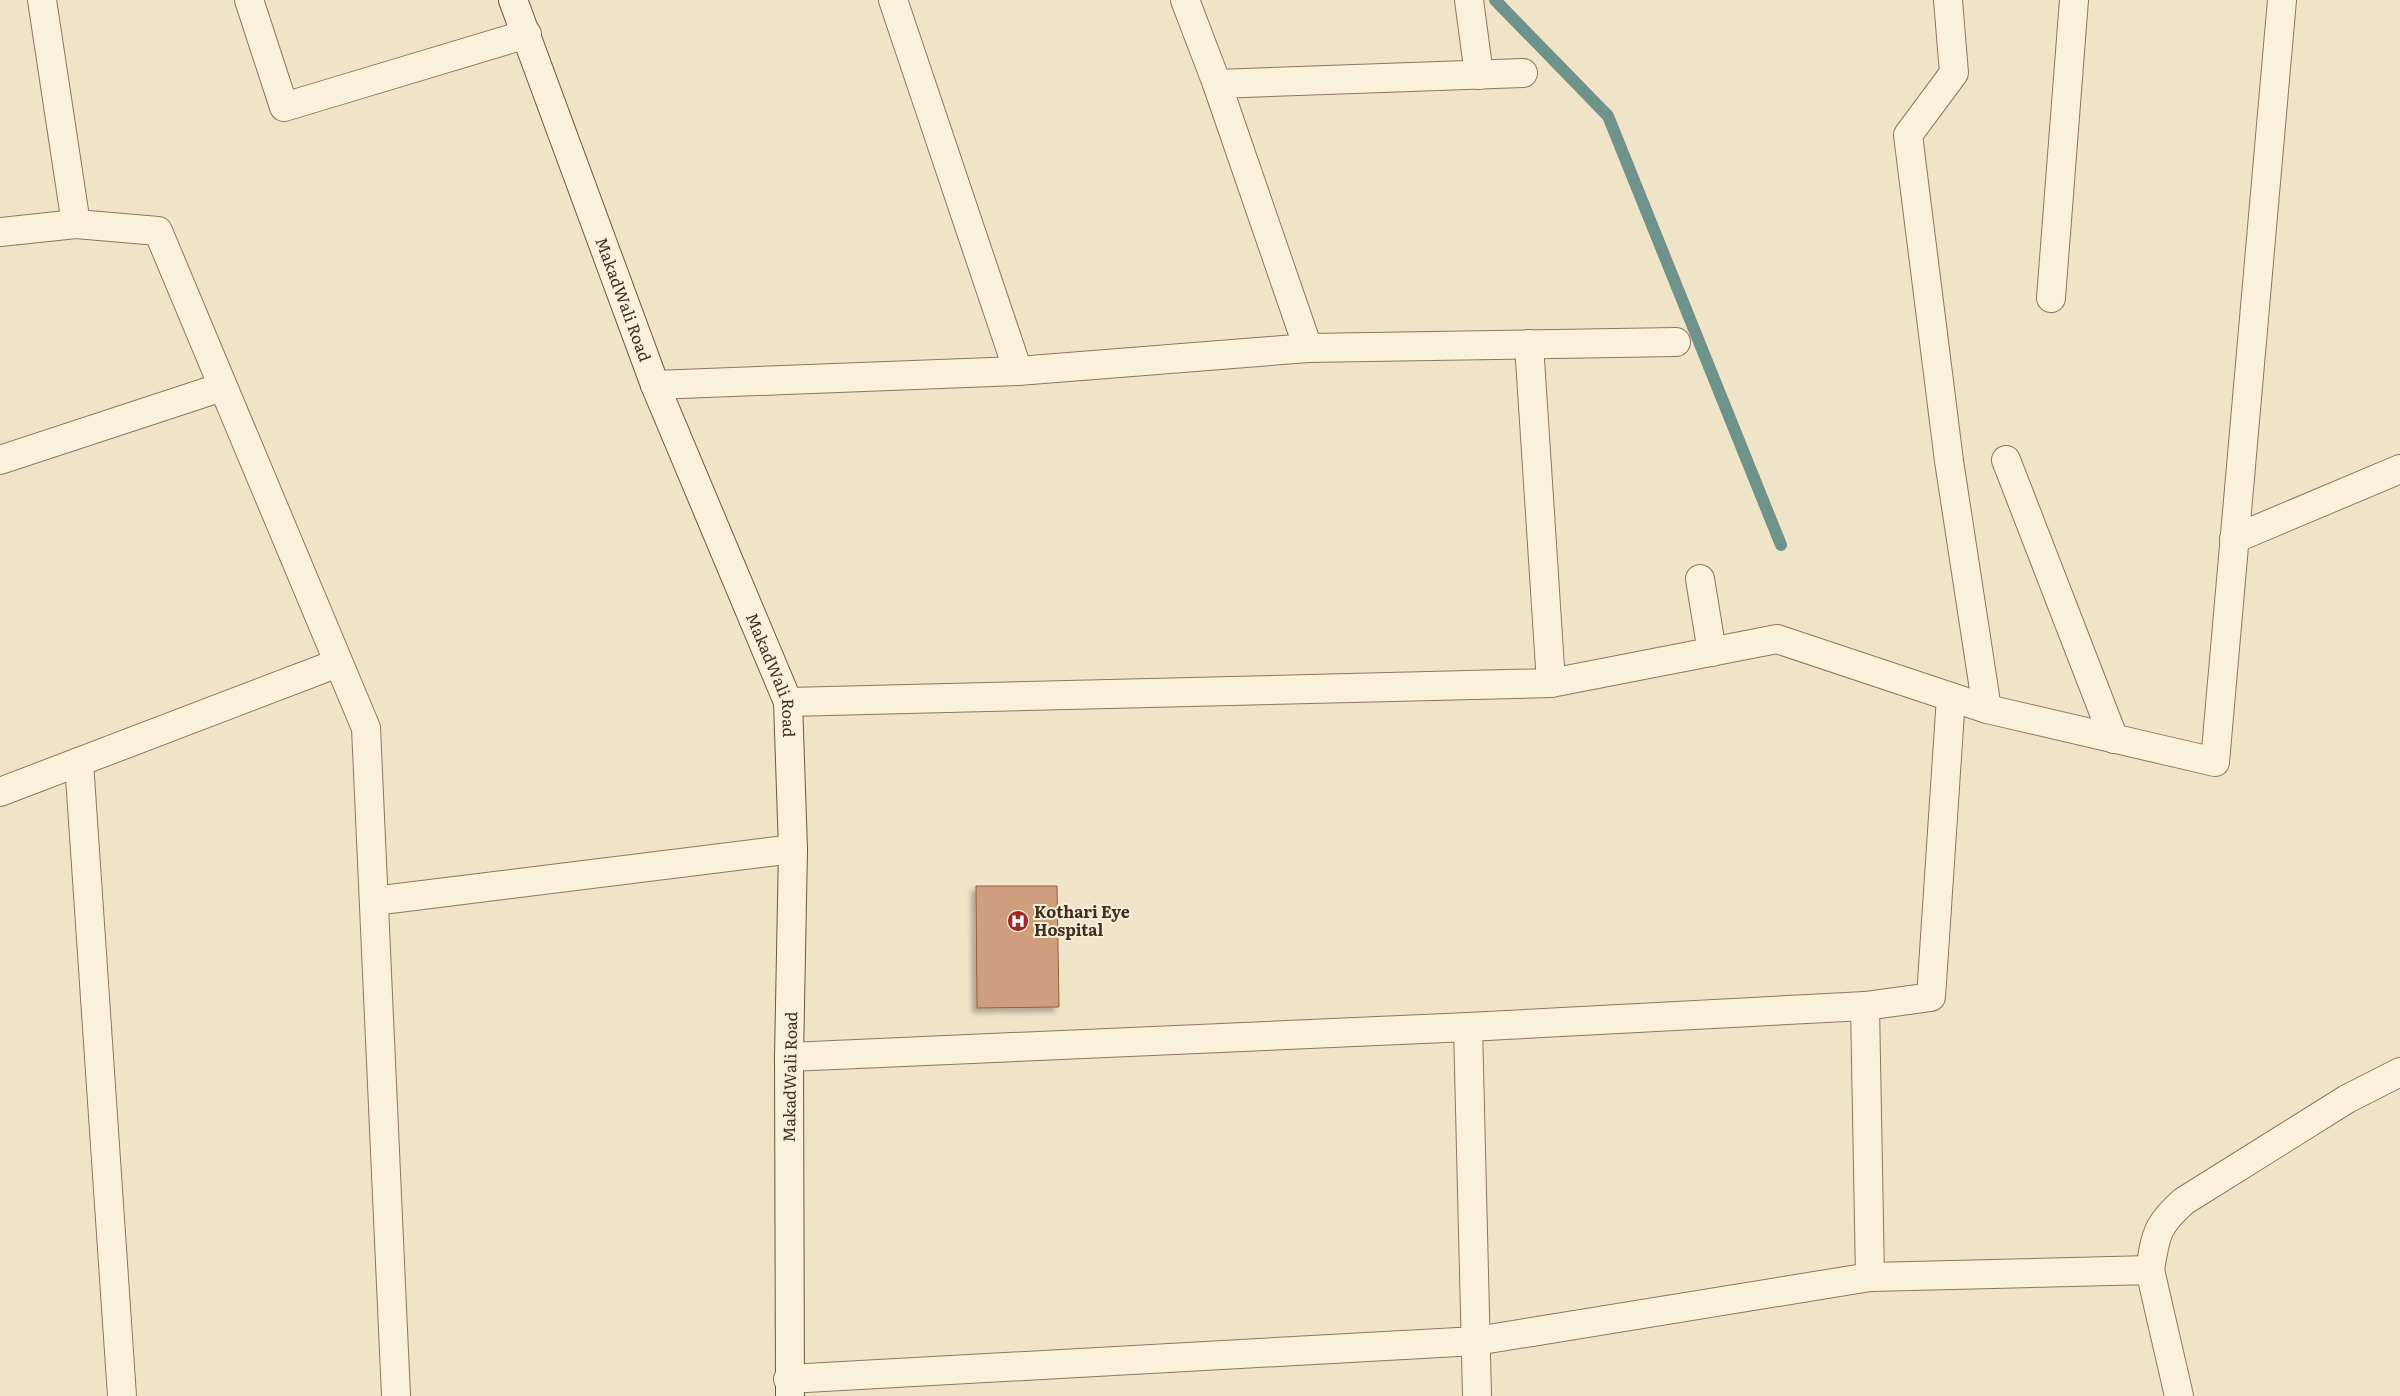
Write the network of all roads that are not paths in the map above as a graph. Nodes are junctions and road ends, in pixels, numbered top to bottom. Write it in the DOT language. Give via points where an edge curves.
graph roads {
  1 [pos="42,0"];
  2 [pos="250,0"];
  3 [pos="513,0"];
  4 [pos="893,0"];
  5 [pos="1185,0"];
  6 [pos="1469,0"];
  7 [pos="1948,0"];
  8 [pos="2074,0"];
  9 [pos="2282,0"];
  10 [pos="527,34"];
  11 [pos="1523,73"];
  12 [pos="1478,75"];
  13 [pos="1217,84"];
  14 [pos="76,224"];
  15 [pos="0,232"];
  16 [pos="2051,298"];
  17 [pos="1676,342"];
  18 [pos="1529,344"];
  19 [pos="1308,348"];
  20 [pos="1018,371"];
  21 [pos="655,385"];
  22 [pos="222,387"];
  23 [pos="0,460"];
  24 [pos="2006,460"];
  25 [pos="2400,469"];
  26 [pos="2234,539"];
  27 [pos="1700,579"];
  28 [pos="1712,652"];
  29 [pos="338,662"];
  30 [pos="1551,683"];
  31 [pos="1951,697"];
  32 [pos="788,702"];
  33 [pos="1987,710"];
  34 [pos="2114,739"];
  35 [pos="79,762"];
  36 [pos="0,792"];
  37 [pos="793,849"];
  38 [pos="374,901"];
  39 [pos="1865,1006"];
  40 [pos="1468,1027"];
  41 [pos="789,1057"];
  42 [pos="2400,1072"];
  43 [pos="2150,1270"];
  44 [pos="1870,1277"];
  45 [pos="1476,1341"];
  46 [pos="789,1387"];
  47 [pos="122,1396"];
  48 [pos="396,1396"];
  49 [pos="1477,1396"];
  50 [pos="2179,1396"];
  1 -- 14 [label="street"];
  2 -- 10 [label="street" via="284,107"];
  3 -- 10 [label="street, MakadWali Road"];
  4 -- 20 [label="street"];
  5 -- 13 [label="street"];
  6 -- 12 [label="street"];
  7 -- 33 [label="street" via="1954,73 1908,135 1949,461"];
  8 -- 16 [label="street"];
  9 -- 26 [label="street"];
  10 -- 21 [label="street, MakadWali Road"];
  11 -- 12 [label="street"];
  12 -- 13 [label="street"];
  13 -- 19 [label="street"];
  14 -- 15 [label="street"];
  14 -- 22 [label="street" via="158,231"];
  17 -- 18 [label="street"];
  18 -- 19 [label="street"];
  18 -- 30 [label="street"];
  19 -- 20 [label="street"];
  20 -- 21 [label="street"];
  21 -- 32 [label="street, MakadWali Road"];
  22 -- 23 [label="street"];
  22 -- 29 [label="street"];
  24 -- 34 [label="street"];
  25 -- 26 [label="street"];
  26 -- 34 [label="street" via="2215,762"];
  27 -- 28 [label="street"];
  28 -- 30 [label="street"];
  28 -- 31 [label="street" via="1777,639"];
  29 -- 35 [label="street"];
  29 -- 38 [label="street" via="366,728"];
  30 -- 32 [label="street"];
  31 -- 33 [label="street"];
  31 -- 39 [label="street" via="1931,997"];
  32 -- 37 [label="street, MakadWali Road"];
  33 -- 34 [label="street"];
  35 -- 36 [label="street"];
  35 -- 47 [label="street"];
  37 -- 38 [label="street"];
  37 -- 41 [label="street, MakadWali Road"];
  38 -- 48 [label="street"];
  39 -- 40 [label="street"];
  39 -- 44 [label="street"];
  40 -- 41 [label="street"];
  40 -- 45 [label="street"];
  41 -- 46 [label="street, MakadWali Road"];
  42 -- 43 [label="street" via="2346,1098 2184,1201 2165,1218 2156,1239"];
  43 -- 44 [label="street"];
  43 -- 50 [label="street"];
  44 -- 45 [label="street"];
  45 -- 46 [label="street"];
  45 -- 49 [label="street"];
}
